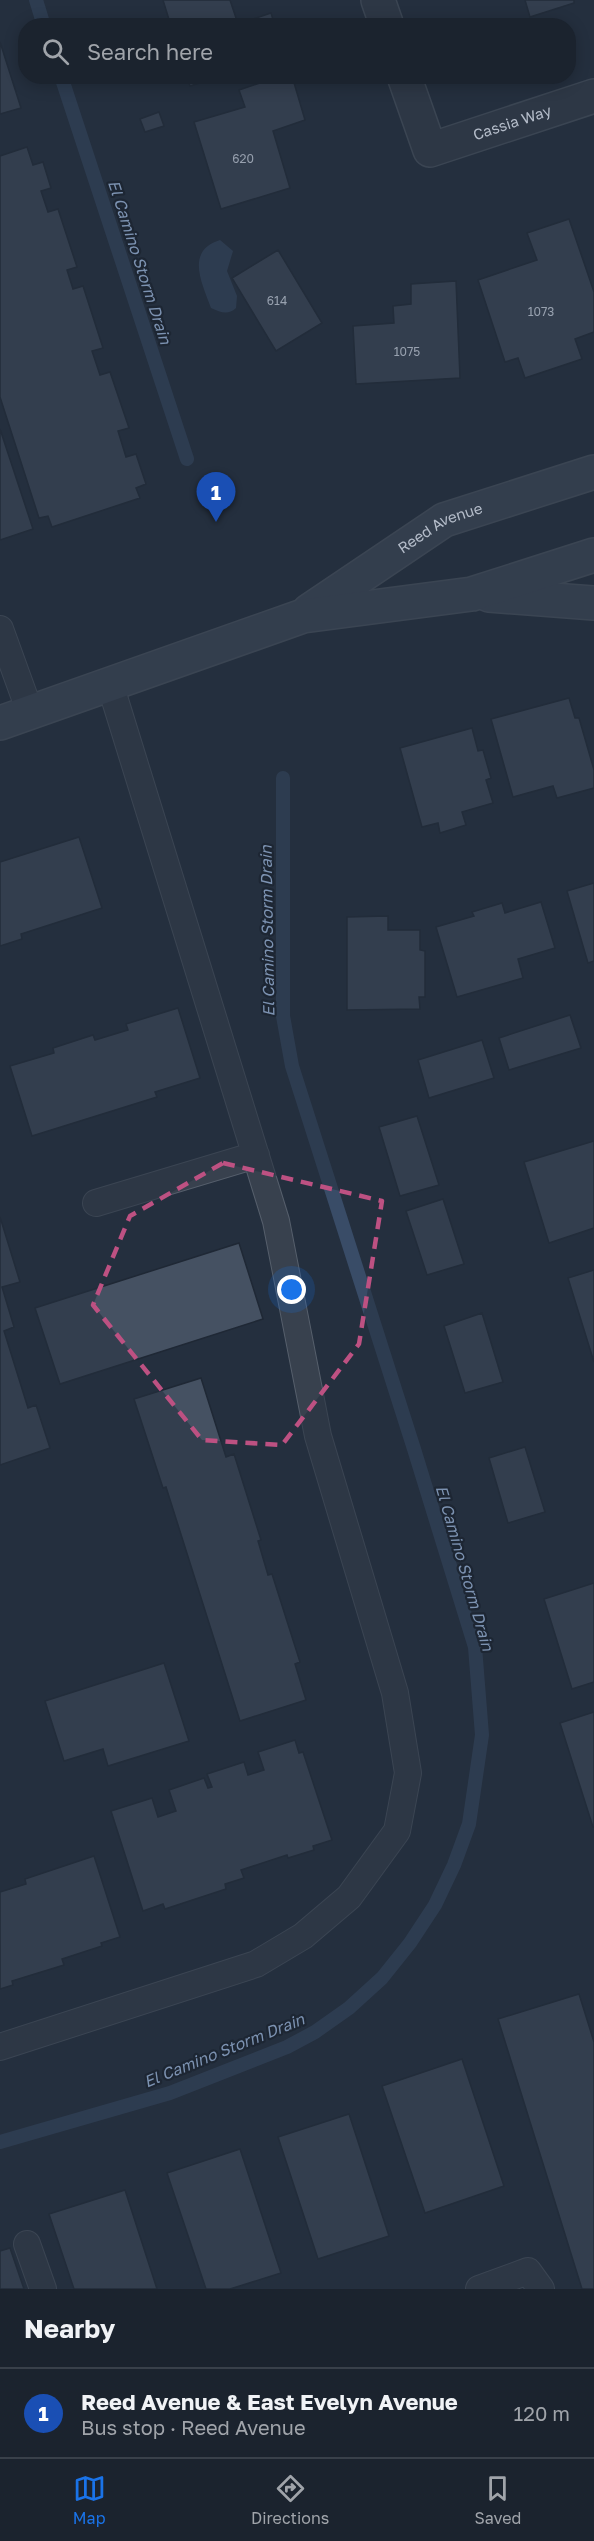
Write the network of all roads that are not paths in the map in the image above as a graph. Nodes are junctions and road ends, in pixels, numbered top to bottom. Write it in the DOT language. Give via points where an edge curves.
graph roads {
  1 [pos="378,0"];
  2 [pos="384,18"];
  3 [pos="407,84"];
  4 [pos="594,96"];
  5 [pos="594,472"];
  6 [pos="594,555"];
  7 [pos="472,594"];
  8 [pos="594,603"];
  9 [pos="303,616"];
  10 [pos="0,629"];
  11 [pos="110,684"];
  12 [pos="30,712"];
  13 [pos="0,723"];
  14 [pos="256,1155"];
  15 [pos="96,1203"];
  16 [pos="0,2047"];
  17 [pos="27,2244"];
  18 [pos="43,2289"];
  19 [pos="479,2289"];
  20 [pos="542,2289"];
  1 -- 2 [label="street"];
  3 -- 4 [label="street, Cassia Way" via="430,150"];
  5 -- 9 [label="main road, Reed Avenue" via="444,520"];
  6 -- 7 [label="main road, Reed Avenue"];
  7 -- 8 [label="main road"];
  7 -- 9 [label="main road, Reed Avenue"];
  9 -- 11 [label="main road, Reed Avenue"];
  10 -- 12 [label="lane"];
  11 -- 12 [label="main road, Reed Avenue"];
  11 -- 14 [label="lane"];
  12 -- 13 [label="main road, Reed Avenue"];
  14 -- 15 [label="lane"];
  14 -- 16 [label="lane" via="276,1221 318,1436 394,1692 408,1773 397,1831 349,1897 303,1936 255,1964"];
  17 -- 18 [label="lane"];
  19 -- 20 [label="lane" via="528,2271"];
}
